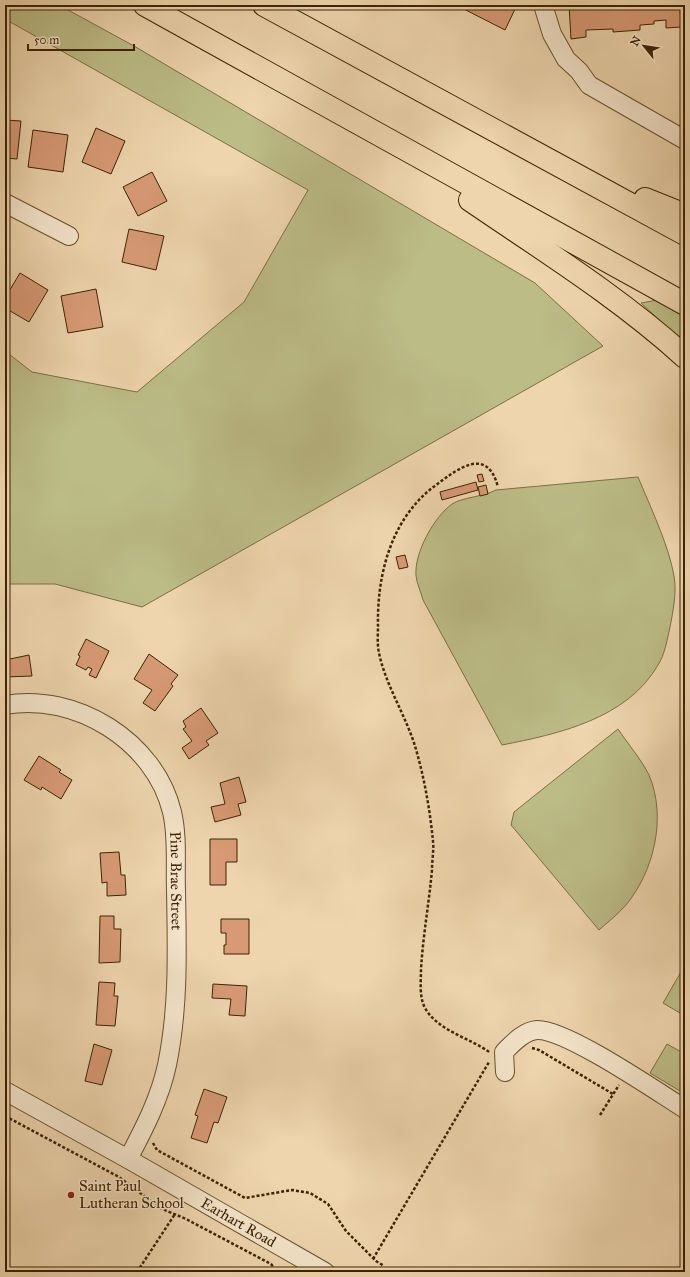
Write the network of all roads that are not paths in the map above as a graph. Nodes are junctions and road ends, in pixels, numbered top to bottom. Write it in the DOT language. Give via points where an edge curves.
graph roads {
  1 [pos="145,5"];
  2 [pos="264,5"];
  3 [pos="543,5"];
  4 [pos="365,128"];
  5 [pos="685,140"];
  6 [pos="547,158"];
  7 [pos="5,203"];
  8 [pos="685,215"];
  9 [pos="685,234"];
  10 [pos="70,236"];
  11 [pos="685,304"];
  12 [pos="685,357"];
  13 [pos="5,705"];
  14 [pos="504,1072"];
  15 [pos="5,1091"];
  16 [pos="685,1109"];
  17 [pos="128,1159"];
  18 [pos="325,1272"];
  1 -- 4 [label="highway"];
  2 -- 6 [label="highway"];
  3 -- 5 [label="street" via="552,34 566,59 589,85"];
  4 -- 11 [label="highway"];
  4 -- 12 [label="highway" via="607,294"];
  6 -- 8 [label="highway"];
  6 -- 9 [label="highway"];
  7 -- 10 [label="street"];
  13 -- 17 [label="street, Pine Brae Street" via="22,702 48,704 87,715 103,723 118,733 155,772 172,812 177,986 174,1022 167,1066 153,1109"];
  14 -- 16 [label="street" via="504,1052 513,1042 536,1030 543,1031 577,1043"];
  15 -- 17 [label="street, Earhart Road"];
  17 -- 18 [label="street, Earhart Road"];
}
